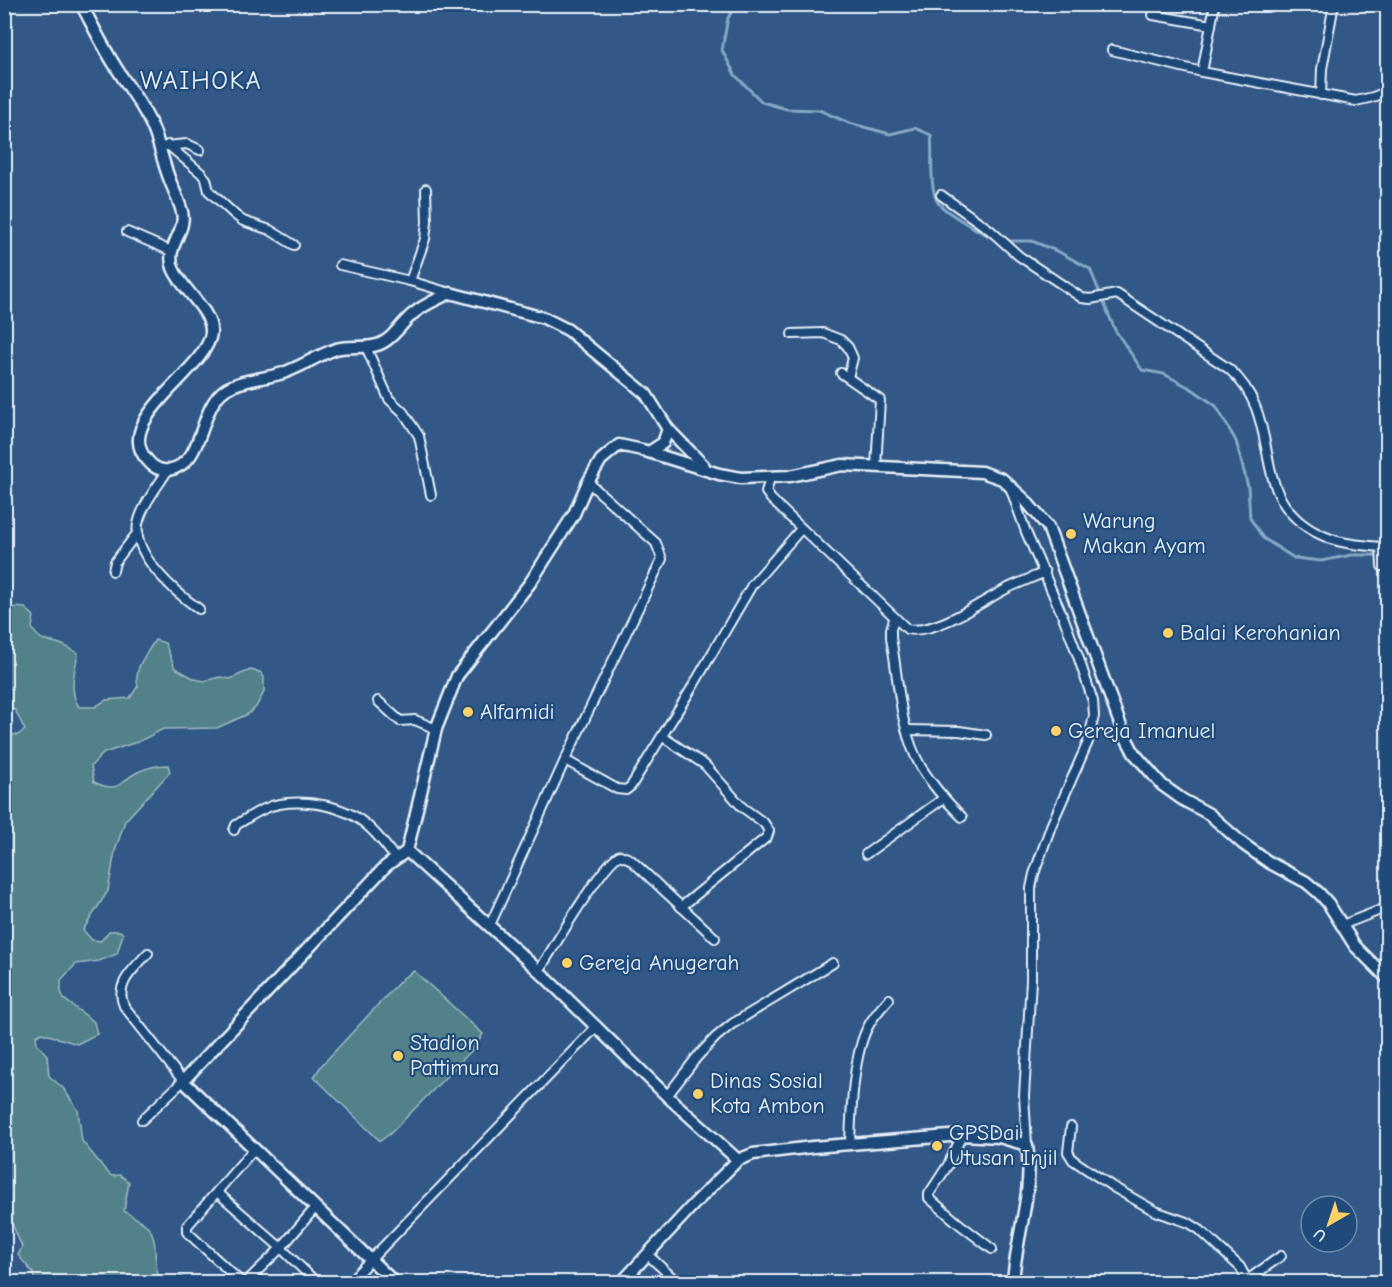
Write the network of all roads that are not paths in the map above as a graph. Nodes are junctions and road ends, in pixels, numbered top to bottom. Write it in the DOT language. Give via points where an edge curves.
graph roads {
  1 [pos="81,4"];
  2 [pos="1215,4"];
  3 [pos="1334,4"];
  4 [pos="1153,15"];
  5 [pos="1210,25"];
  6 [pos="1112,50"];
  7 [pos="1202,72"];
  8 [pos="1388,91"];
  9 [pos="1321,95"];
  10 [pos="164,146"];
  11 [pos="200,150"];
  12 [pos="426,189"];
  13 [pos="942,195"];
  14 [pos="128,232"];
  15 [pos="294,245"];
  16 [pos="171,251"];
  17 [pos="340,265"];
  18 [pos="410,281"];
  19 [pos="450,293"];
  20 [pos="792,334"];
  21 [pos="366,347"];
  22 [pos="669,429"];
  23 [pos="649,452"];
  24 [pos="876,467"];
  25 [pos="168,470"];
  26 [pos="708,470"];
  27 [pos="770,478"];
  28 [pos="588,482"];
  29 [pos="1010,486"];
  30 [pos="431,495"];
  31 [pos="801,529"];
  32 [pos="138,532"];
  33 [pos="1385,567"];
  34 [pos="112,571"];
  35 [pos="1044,572"];
  36 [pos="199,609"];
  37 [pos="894,620"];
  38 [pos="378,701"];
  39 [pos="436,729"];
  40 [pos="907,730"];
  41 [pos="986,735"];
  42 [pos="663,737"];
  43 [pos="565,760"];
  44 [pos="944,798"];
  45 [pos="962,817"];
  46 [pos="234,830"];
  47 [pos="407,851"];
  48 [pos="866,854"];
  49 [pos="395,858"];
  50 [pos="681,907"];
  51 [pos="1388,907"];
  52 [pos="490,925"];
  53 [pos="1342,925"];
  54 [pos="715,938"];
  55 [pos="148,953"];
  56 [pos="833,963"];
  57 [pos="539,971"];
  58 [pos="1388,979"];
  59 [pos="889,999"];
  60 [pos="597,1026"];
  61 [pos="183,1081"];
  62 [pos="667,1096"];
  63 [pos="142,1120"];
  64 [pos="1071,1127"];
  65 [pos="962,1135"];
  66 [pos="850,1144"];
  67 [pos="1027,1145"];
  68 [pos="254,1149"];
  69 [pos="738,1160"];
  70 [pos="217,1192"];
  71 [pos="315,1208"];
  72 [pos="280,1248"];
  73 [pos="992,1249"];
  74 [pos="647,1254"];
  75 [pos="1281,1256"];
  76 [pos="370,1261"];
  77 [pos="241,1282"];
  78 [pos="246,1282"];
  79 [pos="316,1282"];
  80 [pos="349,1282"];
  81 [pos="394,1282"];
  82 [pos="622,1282"];
  83 [pos="678,1282"];
  84 [pos="1013,1282"];
  85 [pos="1247,1282"];
  1 -- 10 [label="street"];
  2 -- 5 [label="street"];
  3 -- 9 [label="street" via="1323,56"];
  4 -- 5 [label="street"];
  5 -- 7 [label="street"];
  6 -- 7 [label="street"];
  7 -- 9 [label="street"];
  8 -- 9 [label="street" via="1356,100"];
  10 -- 11 [label="street" via="187,144"];
  10 -- 15 [label="street" via="201,173 209,190 235,215"];
  10 -- 16 [label="street" via="183,220"];
  12 -- 18 [label="street" via="425,239"];
  13 -- 33 [label="street" via="1019,256 1082,298 1117,294 1228,369 1242,382 1258,410 1271,477 1289,512 1330,539 1382,548"];
  14 -- 16 [label="street"];
  16 -- 25 [label="street" via="176,275 208,318 211,333 201,355 155,405 142,427 140,444 146,459 161,470"];
  17 -- 18 [label="street"];
  18 -- 19 [label="street"];
  19 -- 21 [label="street" via="415,312 382,343"];
  19 -- 22 [label="street" via="544,318 568,330 646,394"];
  20 -- 24 [label="street" via="823,333 842,340 851,352 853,358 845,375 880,400"];
  21 -- 25 [label="street" via="335,349 301,367 226,389 207,413 194,451 183,464"];
  21 -- 30 [label="street" via="389,399 419,436"];
  22 -- 23 [label="street" via="663,443"];
  22 -- 26 [label="street"];
  23 -- 26 [label="street"];
  23 -- 28 [label="street" via="619,446 601,460"];
  24 -- 27 [label="street" via="842,465"];
  24 -- 29 [label="street" via="982,472"];
  25 -- 32 [label="street" via="141,515"];
  26 -- 27 [label="street" via="730,477"];
  27 -- 31 [label="street" via="768,496"];
  28 -- 39 [label="street" via="574,514 530,583 457,676"];
  28 -- 43 [label="street" via="656,543 662,559"];
  29 -- 35 [label="street"];
  29 -- 53 [label="street" via="1048,527 1134,753 1162,785 1209,814 1270,863 1306,882 1328,903"];
  31 -- 37 [label="street"];
  31 -- 42 [label="street" via="752,585"];
  32 -- 34 [label="street"];
  32 -- 36 [label="street" via="150,562 166,582"];
  35 -- 37 [label="street" via="930,627 910,630"];
  35 -- 67 [label="street" via="1087,680 1094,716 1031,888 1031,980 1024,1096"];
  37 -- 40 [label="street" via="890,633"];
  38 -- 39 [label="street" via="400,721 415,720"];
  39 -- 47 [label="street"];
  40 -- 41 [label="street"];
  40 -- 44 [label="street" via="920,766"];
  42 -- 43 [label="street" via="626,790 617,789"];
  42 -- 50 [label="street" via="705,765 769,831"];
  43 -- 52 [label="street"];
  44 -- 45 [label="street"];
  44 -- 48 [label="street"];
  46 -- 49 [label="street" via="236,825 277,804 328,805 359,819 381,838"];
  47 -- 49 [label="street"];
  47 -- 52 [label="street"];
  49 -- 61 [label="street"];
  50 -- 54 [label="street"];
  50 -- 57 [label="street" via="625,855 617,856"];
  51 -- 53 [label="street"];
  52 -- 57 [label="street"];
  53 -- 58 [label="street" via="1355,946"];
  55 -- 61 [label="street" via="124,980 120,997"];
  56 -- 62 [label="street" via="732,1024 697,1057"];
  57 -- 60 [label="street"];
  59 -- 66 [label="street" via="862,1040"];
  60 -- 62 [label="street"];
  60 -- 76 [label="street"];
  61 -- 63 [label="street"];
  61 -- 68 [label="street"];
  62 -- 69 [label="street"];
  64 -- 85 [label="street" via="1068,1152 1073,1160 1155,1211 1200,1230 1240,1267"];
  65 -- 66 [label="street"];
  65 -- 67 [label="street" via="999,1137"];
  65 -- 73 [label="street" via="929,1198"];
  66 -- 69 [label="street" via="773,1151"];
  67 -- 84 [label="street" via="1029,1182"];
  68 -- 70 [label="street"];
  68 -- 71 [label="street"];
  69 -- 74 [label="street"];
  70 -- 72 [label="street"];
  70 -- 77 [label="street" via="187,1226 187,1232"];
  71 -- 72 [label="street"];
  71 -- 76 [label="street"];
  72 -- 78 [label="street"];
  72 -- 79 [label="street"];
  74 -- 82 [label="street"];
  74 -- 83 [label="street"];
  75 -- 85 [label="street"];
  76 -- 80 [label="street"];
  76 -- 81 [label="street"];
}
